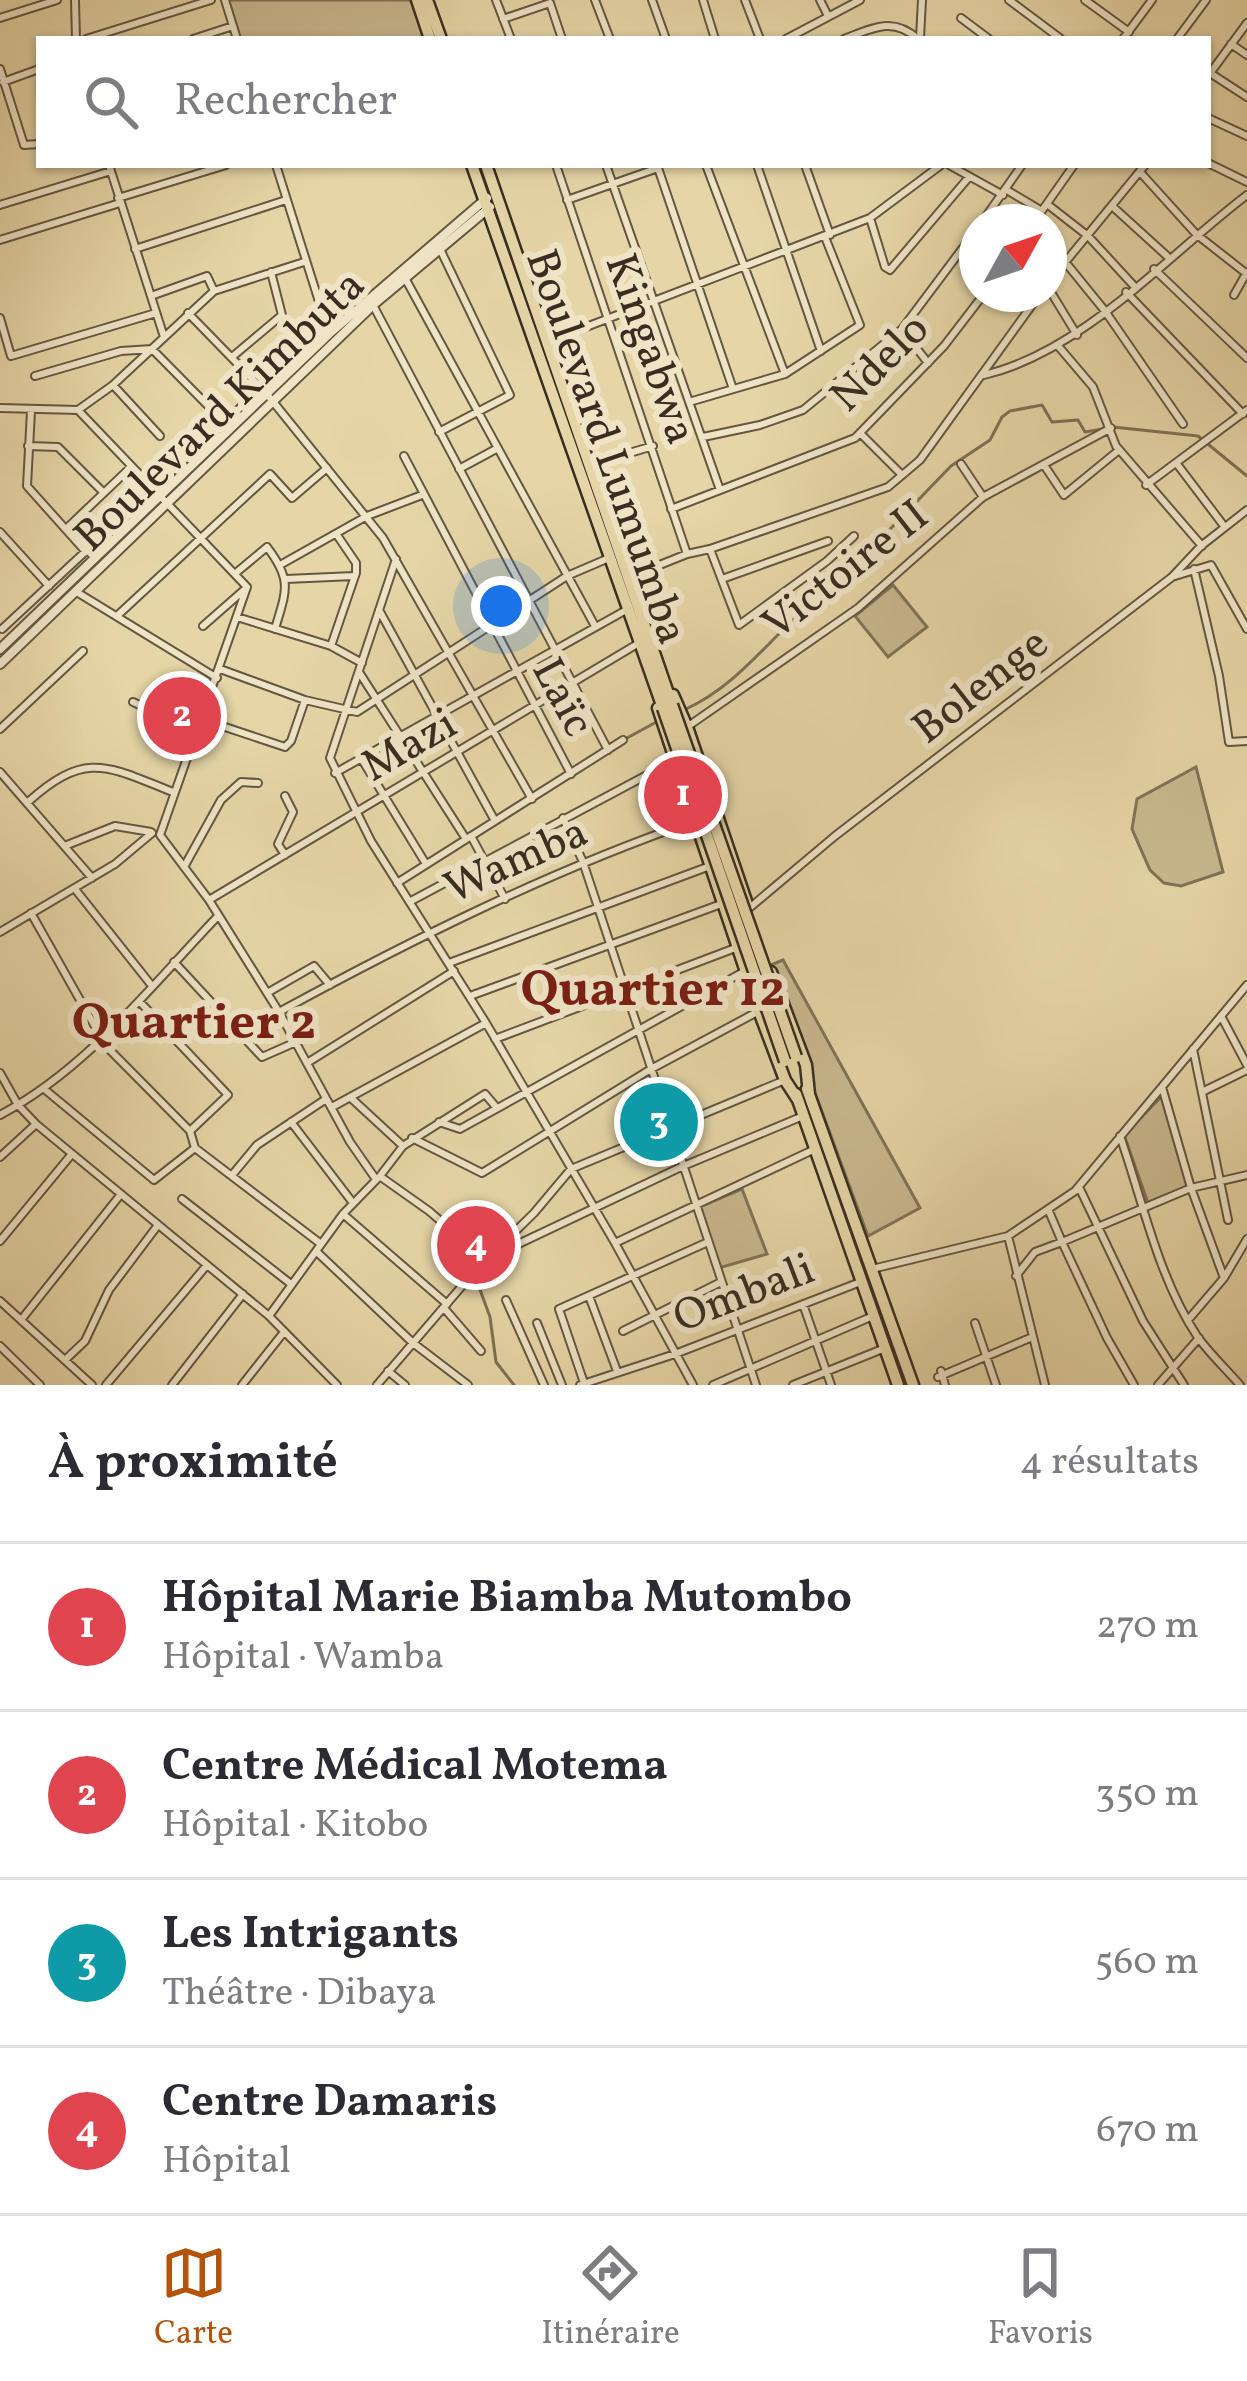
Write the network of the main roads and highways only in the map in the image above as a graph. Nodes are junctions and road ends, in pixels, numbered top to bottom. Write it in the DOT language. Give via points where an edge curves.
graph roads {
  1 [pos="417,0"];
  2 [pos="427,0"];
  3 [pos="429,36"];
  4 [pos="441,36"];
  5 [pos="474,168"];
  6 [pos="486,168"];
  7 [pos="491,201"];
  8 [pos="624,580"];
  9 [pos="659,682"];
  10 [pos="672,714"];
  11 [pos="804,1097"];
  12 [pos="869,1276"];
  13 [pos="898,1385"];
  14 [pos="913,1385"];
  1 -- 3 [label="highway"];
  2 -- 4 [label="highway"];
  5 -- 7 [label="highway, Boulevard Lumumba"];
  6 -- 7 [label="highway, Boulevard Lumumba"];
  7 -- 8 [label="highway, Boulevard Lumumba" via="547,342"];
  7 -- 8 [label="highway, Boulevard Lumumba" via="609,558"];
  8 -- 9 [label="highway, Boulevard Lumumba"];
  8 -- 9 [label="highway, Boulevard Lumumba"];
  9 -- 10 [label="highway"];
  10 -- 11 [label="highway, bridge"];
  10 -- 11 [label="highway" via="806,1065"];
  10 -- 11 [label="highway" via="675,760 745,971 785,1080"];
  11 -- 12 [label="highway"];
  11 -- 12 [label="highway" via="803,1116"];
  12 -- 13 [label="highway" via="873,1316"];
  12 -- 14 [label="highway"];
}
